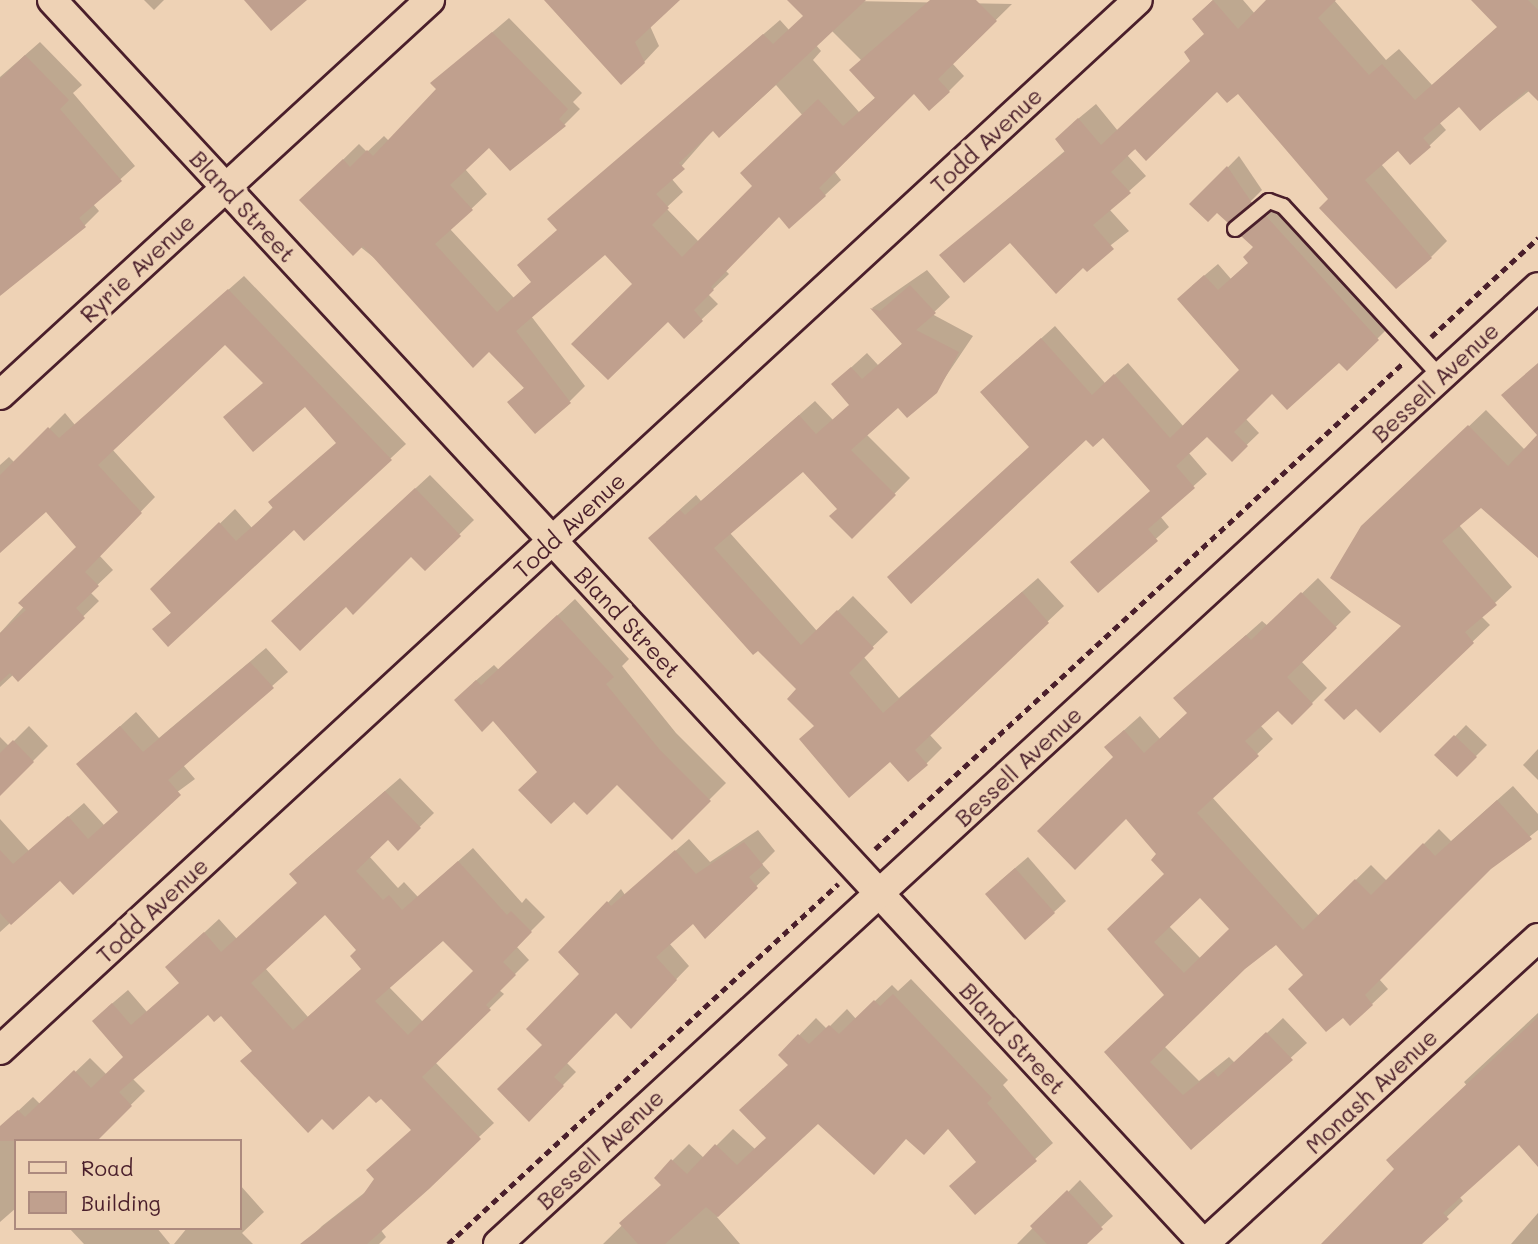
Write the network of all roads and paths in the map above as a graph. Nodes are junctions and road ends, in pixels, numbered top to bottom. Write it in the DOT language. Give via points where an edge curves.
graph roads {
  1 [pos="52,0"];
  2 [pos="430,0"];
  3 [pos="1138,0"];
  4 [pos="226,188"];
  5 [pos="1234,229"];
  6 [pos="1538,238"];
  7 [pos="1538,288"];
  8 [pos="1417,350"];
  9 [pos="1441,377"];
  10 [pos="0,396"];
  11 [pos="551,540"];
  12 [pos="856,867"];
  13 [pos="879,893"];
  14 [pos="1538,938"];
  15 [pos="0,1050"];
  16 [pos="447,1244"];
  17 [pos="498,1244"];
  18 [pos="1204,1244"];
  1 -- 4 [label="street, Bland Street"];
  2 -- 4 [label="street, Ryrie Avenue"];
  3 -- 11 [label="street, Todd Avenue"];
  4 -- 10 [label="street, Ryrie Avenue"];
  4 -- 11 [label="street, Bland Street"];
  5 -- 8 [label="lane" via="1260,207 1277,202"];
  6 -- 8 [label="path"];
  7 -- 9 [label="street, Bessell Avenue"];
  8 -- 9 [label="lane"];
  8 -- 12 [label="path"];
  9 -- 13 [label="street, Bessell Avenue"];
  11 -- 12 [label="street, Bland Street"];
  11 -- 15 [label="street, Todd Avenue"];
  12 -- 13 [label="street, Bland Street"];
  12 -- 16 [label="path"];
  13 -- 17 [label="street, Bessell Avenue"];
  13 -- 18 [label="street, Bland Street"];
  14 -- 18 [label="street, Monash Avenue"];
}
